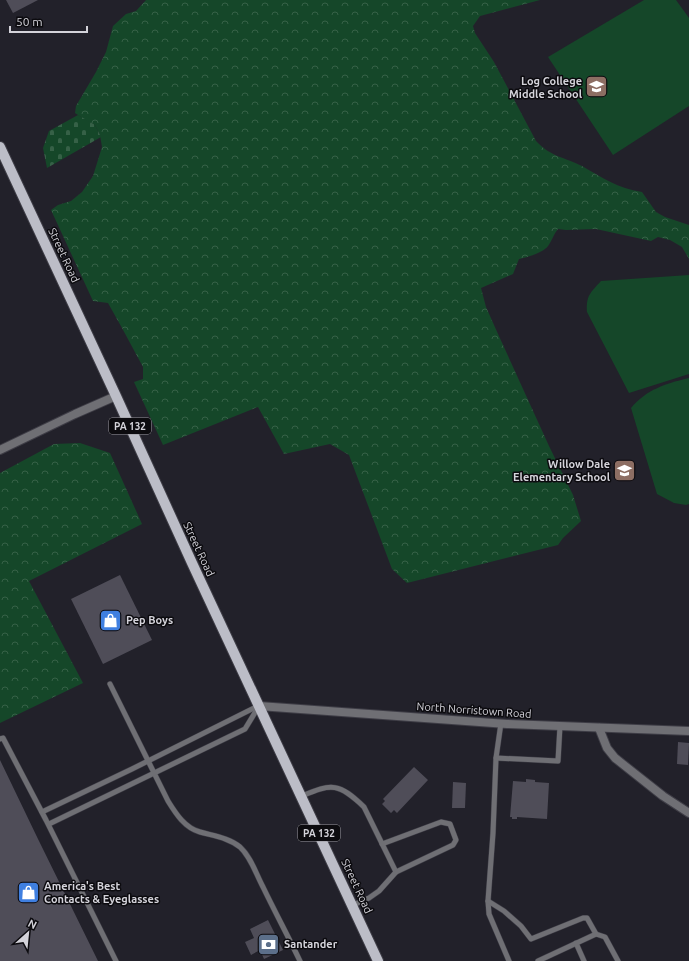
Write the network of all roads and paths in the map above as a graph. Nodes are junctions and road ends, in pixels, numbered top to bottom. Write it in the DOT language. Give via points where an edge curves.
graph roads {
  1 [pos="0,147"];
  2 [pos="116,396"];
  3 [pos="0,450"];
  4 [pos="110,684"];
  5 [pos="259,706"];
  6 [pos="501,723"];
  7 [pos="560,726"];
  8 [pos="599,728"];
  9 [pos="689,731"];
  10 [pos="0,739"];
  11 [pos="496,758"];
  12 [pos="149,761"];
  13 [pos="154,773"];
  14 [pos="302,796"];
  15 [pos="42,812"];
  16 [pos="689,813"];
  17 [pos="48,824"];
  18 [pos="382,844"];
  19 [pos="396,872"];
  20 [pos="488,901"];
  21 [pos="353,905"];
  22 [pos="596,934"];
  23 [pos="576,943"];
  24 [pos="116,961"];
  25 [pos="300,961"];
  26 [pos="378,961"];
  27 [pos="509,961"];
  28 [pos="538,961"];
  29 [pos="584,961"];
  30 [pos="618,961"];
  1 -- 2 [label="main road, Street Road / PA 132"];
  2 -- 3 [label="street"];
  2 -- 5 [label="main road, Street Road / PA 132"];
  4 -- 12 [label="lane"];
  5 -- 6 [label="street, North Norristown Road"];
  5 -- 12 [label="lane"];
  5 -- 13 [label="lane" via="245,729"];
  5 -- 14 [label="main road, Street Road / PA 132"];
  6 -- 7 [label="street, North Norristown Road"];
  6 -- 11 [label="lane"];
  7 -- 8 [label="street, North Norristown Road"];
  7 -- 11 [label="lane" via="558,761"];
  8 -- 9 [label="street, North Norristown Road"];
  8 -- 16 [label="street" via="601,737 615,758"];
  10 -- 15 [label="lane" via="3,738"];
  11 -- 20 [label="lane"];
  12 -- 13 [label="lane"];
  12 -- 15 [label="lane"];
  13 -- 17 [label="lane"];
  13 -- 25 [label="lane" via="176,815 182,821 199,832 230,841 246,853"];
  14 -- 18 [label="lane" via="331,786 345,792 364,807"];
  14 -- 21 [label="main road, Street Road / PA 132"];
  15 -- 17 [label="lane"];
  17 -- 24 [label="lane"];
  18 -- 19 [label="lane"];
  18 -- 19 [label="lane" via="441,822 450,824 456,840 453,845"];
  19 -- 21 [label="lane" via="379,891"];
  20 -- 22 [label="lane" via="521,926 531,939 582,918 587,918"];
  20 -- 27 [label="lane" via="489,914"];
  21 -- 26 [label="main road, Street Road / PA 132"];
  22 -- 23 [label="lane"];
  22 -- 30 [label="lane" via="605,937"];
  23 -- 28 [label="lane"];
  23 -- 29 [label="lane"];
}
